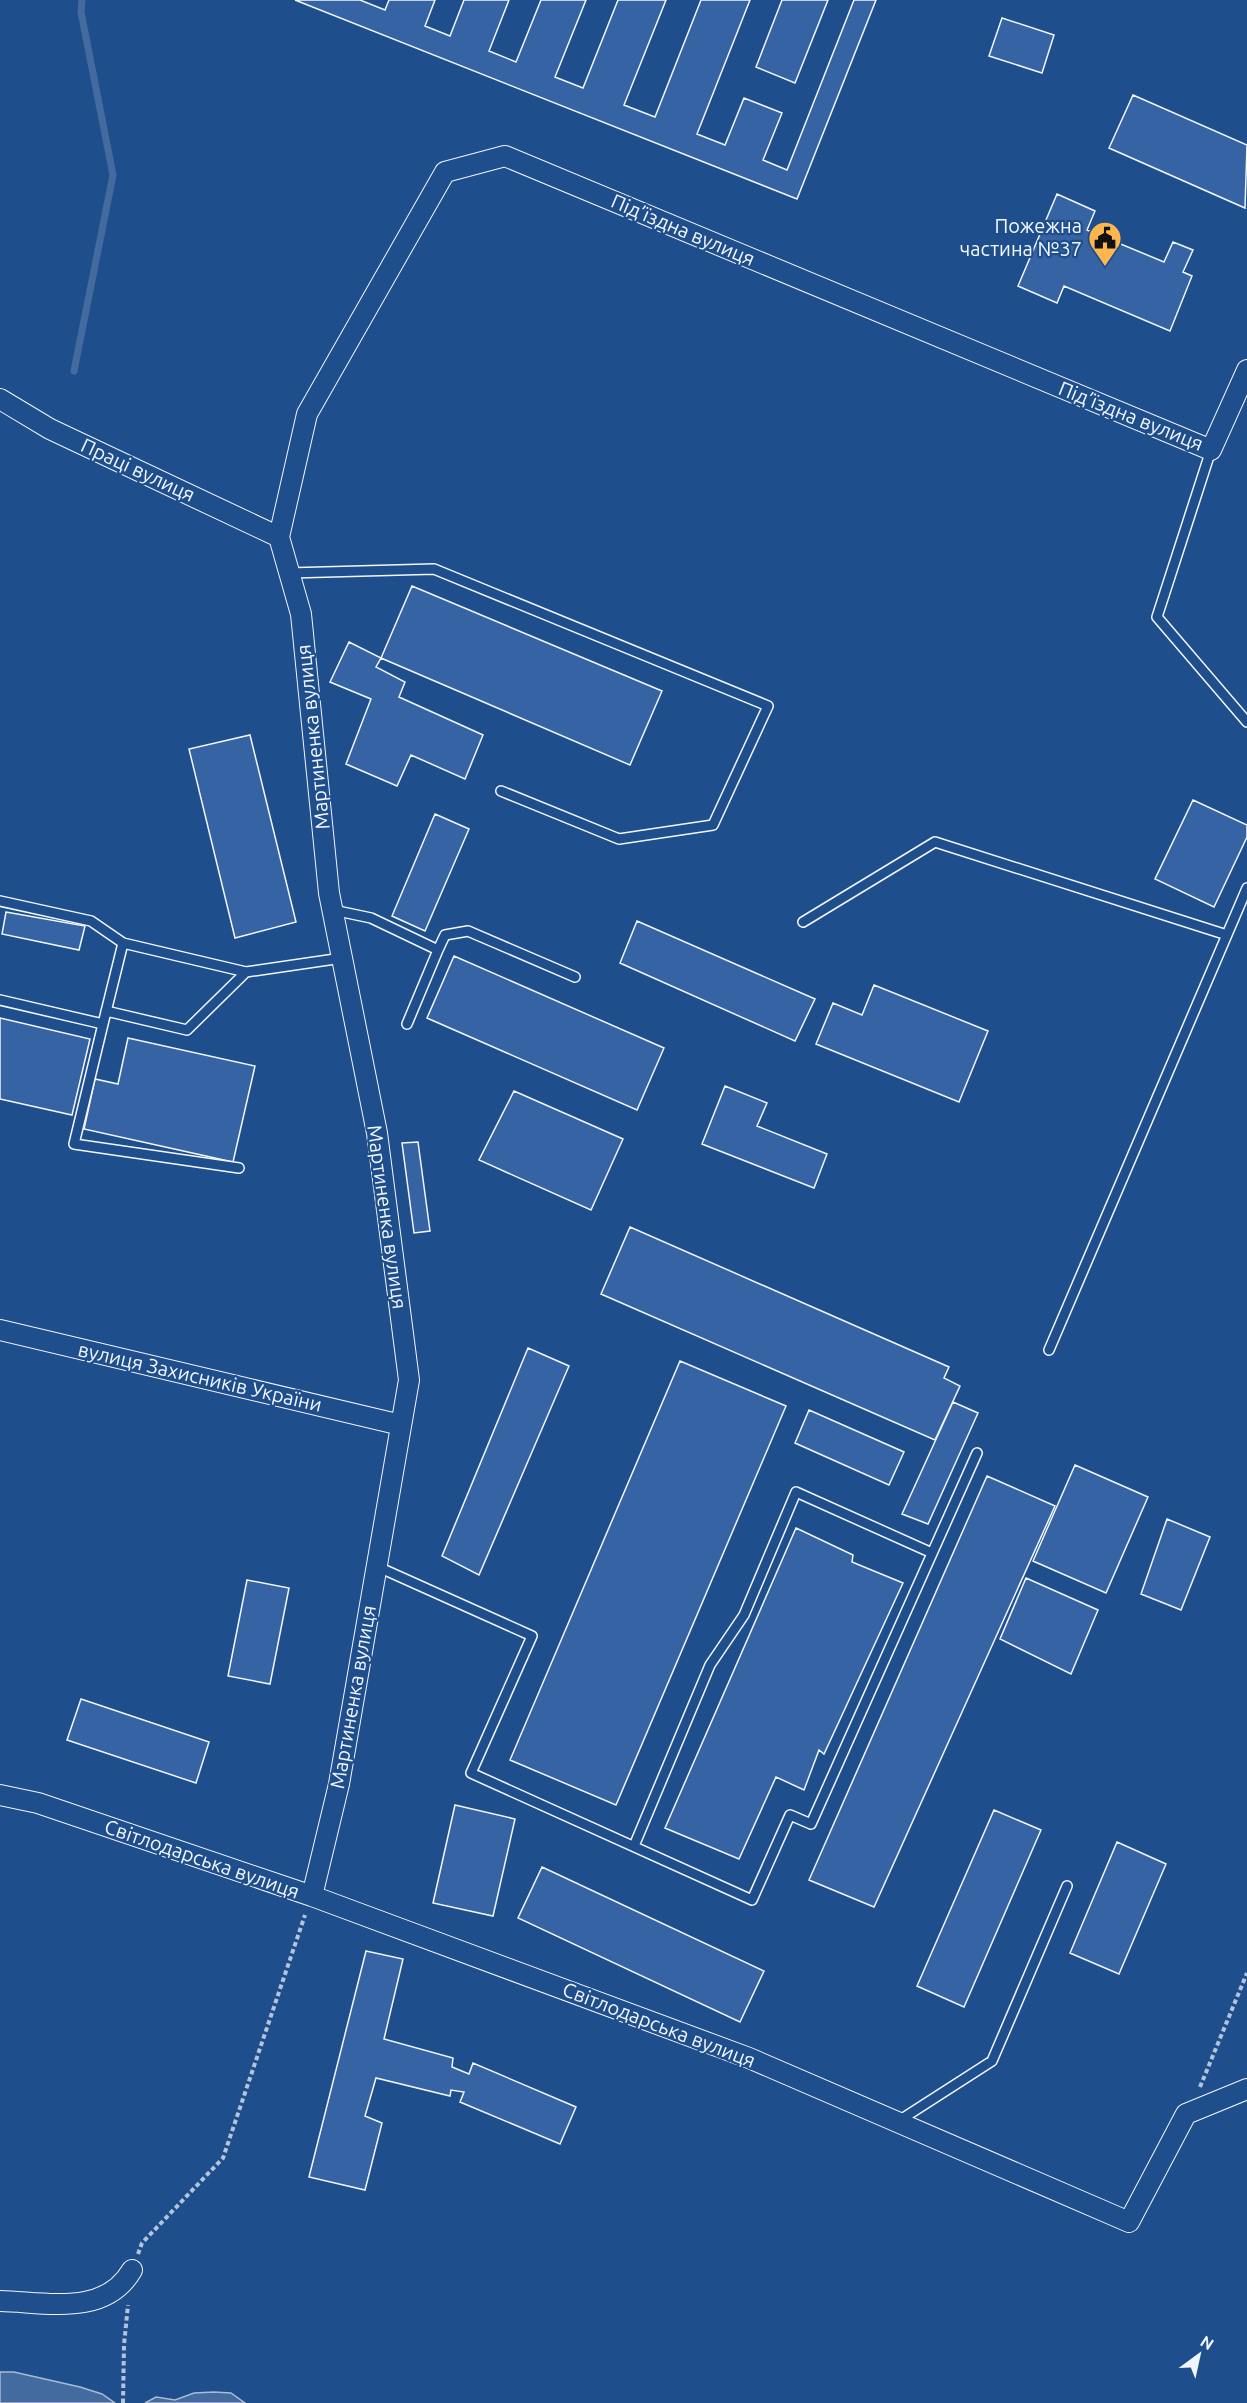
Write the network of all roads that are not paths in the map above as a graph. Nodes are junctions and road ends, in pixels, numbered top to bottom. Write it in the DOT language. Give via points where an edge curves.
graph roads {
  1 [pos="1247,370"];
  2 [pos="0,399"];
  3 [pos="1211,450"];
  4 [pos="279,537"];
  5 [pos="289,573"];
  6 [pos="1247,722"];
  7 [pos="501,791"];
  8 [pos="1247,888"];
  9 [pos="0,901"];
  10 [pos="333,910"];
  11 [pos="803,922"];
  12 [pos="1227,935"];
  13 [pos="123,943"];
  14 [pos="438,950"];
  15 [pos="342,958"];
  16 [pos="246,972"];
  17 [pos="575,977"];
  18 [pos="0,1000"];
  19 [pos="106,1011"];
  20 [pos="103,1024"];
  21 [pos="407,1024"];
  22 [pos="239,1168"];
  23 [pos="0,1330"];
  24 [pos="1049,1350"];
  25 [pos="401,1425"];
  26 [pos="977,1453"];
  27 [pos="932,1553"];
  28 [pos="376,1566"];
  29 [pos="0,1795"];
  30 [pos="634,1846"];
  31 [pos="1067,1886"];
  32 [pos="312,1896"];
  33 [pos="1247,2089"];
  34 [pos="897,2122"];
  35 [pos="132,2270"];
  36 [pos="0,2301"];
  1 -- 3 [label="street, Під’їздна вулиця"];
  2 -- 4 [label="street, Праці вулиця" via="50,429"];
  3 -- 4 [label="street, Під’їздна вулиця" via="505,156 445,172 307,414"];
  3 -- 6 [label="lane" via="1157,617"];
  4 -- 5 [label="street, Мартиненка вулиця"];
  5 -- 7 [label="lane" via="434,569 768,706 713,825 620,839"];
  5 -- 10 [label="street, Мартиненка вулиця" via="301,614"];
  8 -- 12 [label="lane"];
  9 -- 13 [label="lane" via="91,921"];
  10 -- 14 [label="lane" via="370,918"];
  10 -- 15 [label="street, Мартиненка вулиця"];
  11 -- 12 [label="lane" via="935,842"];
  12 -- 24 [label="lane"];
  13 -- 16 [label="lane"];
  13 -- 19 [label="lane"];
  14 -- 17 [label="lane" via="445,935 468,931"];
  14 -- 21 [label="lane"];
  15 -- 16 [label="lane"];
  15 -- 25 [label="street, Мартиненка вулиця" via="377,1133 409,1380"];
  16 -- 19 [label="lane" via="187,1030"];
  18 -- 20 [label="lane"];
  19 -- 20 [label="lane"];
  20 -- 22 [label="lane" via="74,1144"];
  23 -- 25 [label="street, вулиця Захисників України"];
  25 -- 28 [label="street, Мартиненка вулиця"];
  26 -- 27 [label="lane"];
  27 -- 30 [label="lane" via="796,1492 744,1615 710,1665"];
  27 -- 30 [label="lane" via="811,1824 790,1815 752,1900"];
  28 -- 30 [label="lane" via="532,1636 471,1773"];
  28 -- 32 [label="street, Мартиненка вулиця" via="339,1784"];
  29 -- 32 [label="street, Світлодарська вулиця" via="38,1803"];
  31 -- 34 [label="lane" via="992,2061"];
  32 -- 34 [label="street, Світлодарська вулиця" via="749,2058"];
  33 -- 34 [label="street, Світлодарська вулиця" via="1186,2114 1130,2222"];
  35 -- 36 [label="street" via="124,2283 107,2295 82,2304"];
}
